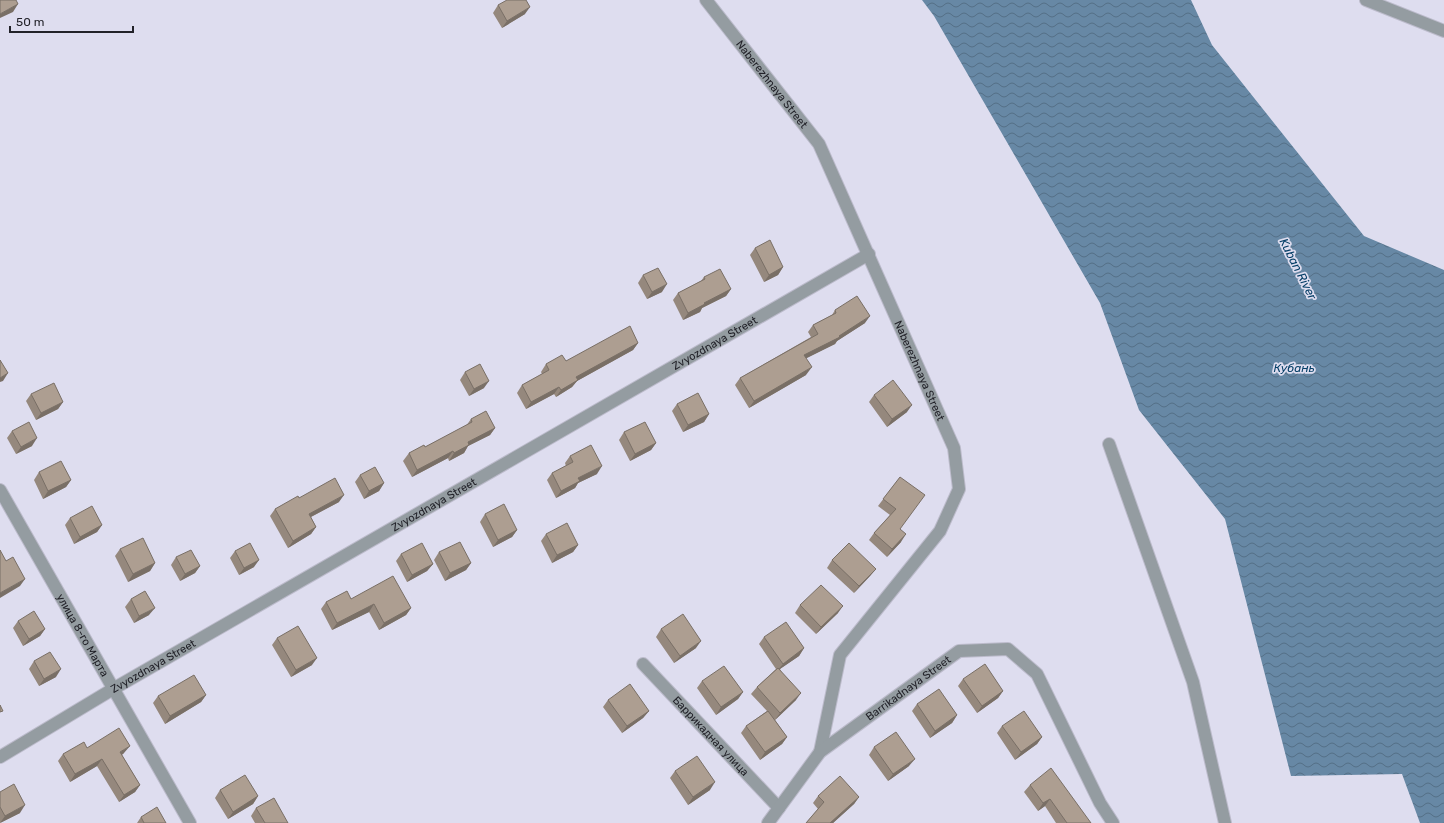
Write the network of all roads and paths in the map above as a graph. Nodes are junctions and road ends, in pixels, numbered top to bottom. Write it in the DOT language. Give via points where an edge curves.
graph roads {
  1 [pos="706,0"];
  2 [pos="1366,0"];
  3 [pos="1444,31"];
  4 [pos="869,254"];
  5 [pos="1109,444"];
  6 [pos="0,490"];
  7 [pos="643,664"];
  8 [pos="113,689"];
  9 [pos="820,752"];
  10 [pos="0,757"];
  11 [pos="779,808"];
  12 [pos="190,823"];
  13 [pos="768,823"];
  14 [pos="1113,823"];
  15 [pos="1225,823"];
  1 -- 4 [label="street, Naberezhnaya Street" via="819,144"];
  2 -- 3 [label="street"];
  4 -- 8 [label="street, Zvyozdnaya Street"];
  4 -- 9 [label="street, Naberezhnaya Street" via="954,448 960,489 940,530 840,655"];
  5 -- 15 [label="street" via="1193,682"];
  6 -- 8 [label="street, улица 8-го Марта"];
  7 -- 11 [label="street, Баррикадная улица"];
  8 -- 10 [label="street, Zvyozdnaya Street"];
  8 -- 12 [label="street, улица 8-го Марта"];
  9 -- 11 [label="street, Barrikadnaya Street"];
  9 -- 14 [label="street, Barrikadnaya Street" via="959,651 1008,649 1037,674 1100,803"];
  11 -- 13 [label="street, Barrikadnaya Street"];
}
